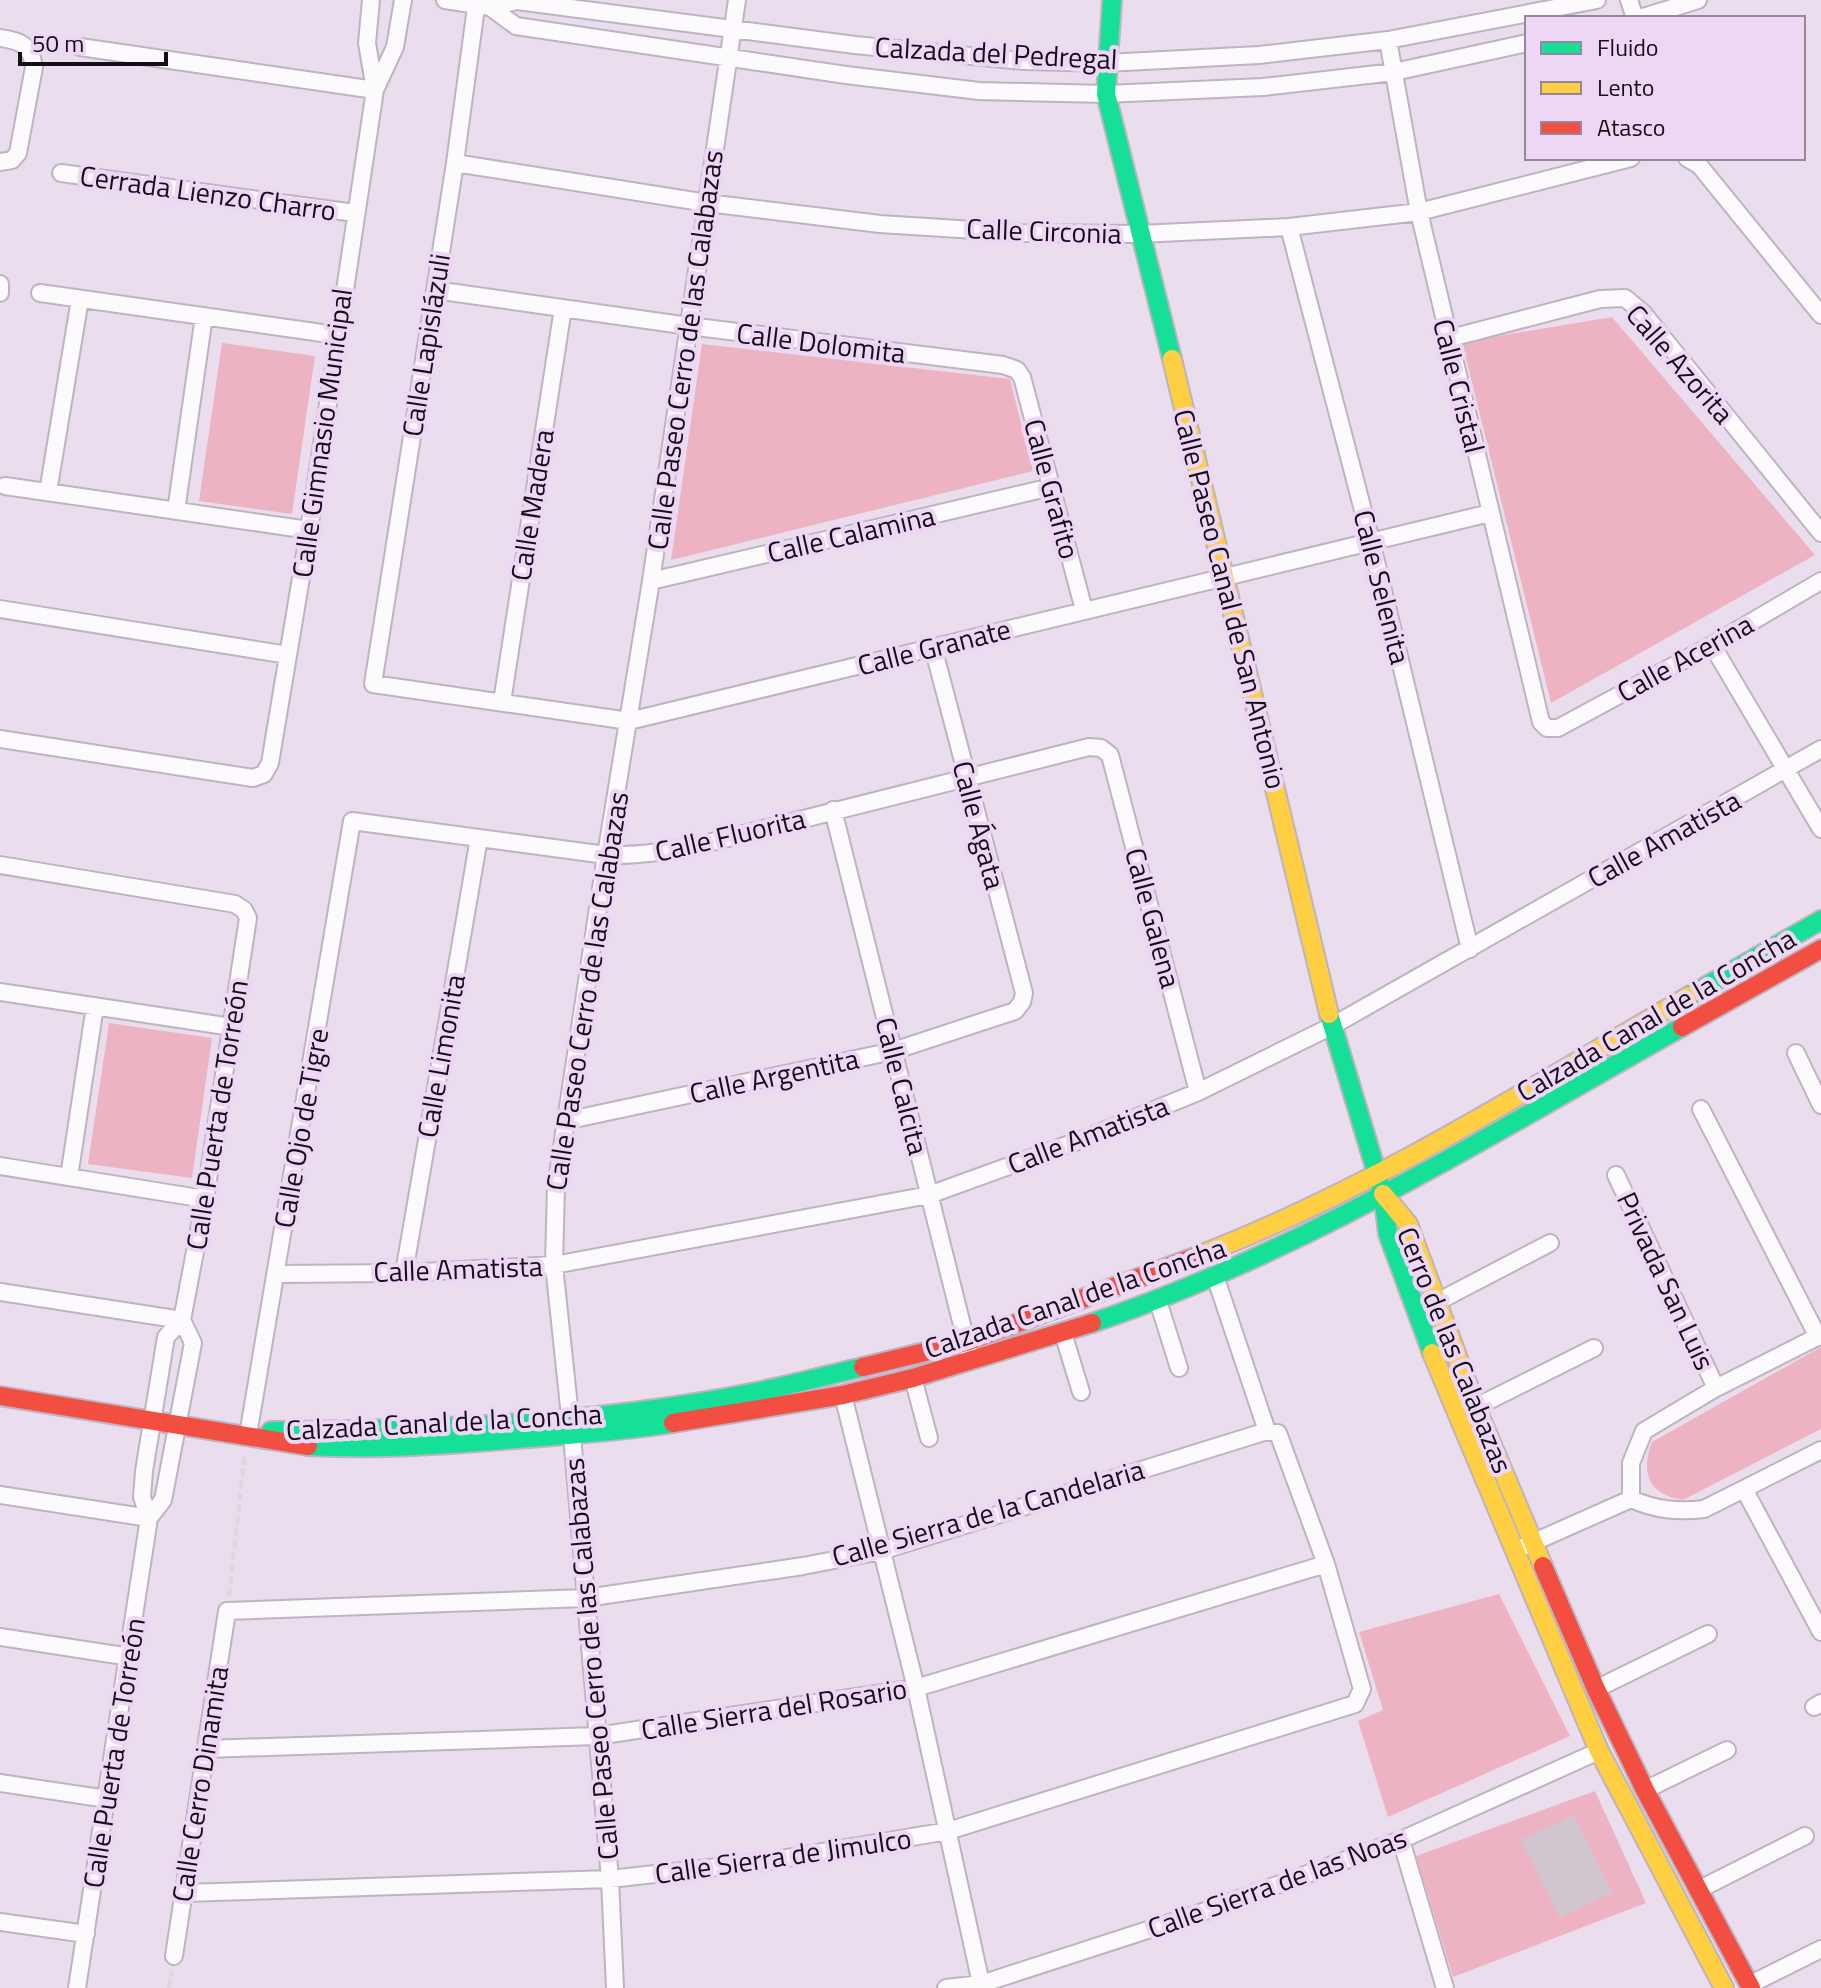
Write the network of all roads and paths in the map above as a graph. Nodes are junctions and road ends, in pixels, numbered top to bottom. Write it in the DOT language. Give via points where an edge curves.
graph roads {
  1 [pos="371,0"];
  2 [pos="403,0"];
  3 [pos="445,0"];
  4 [pos="737,0"];
  5 [pos="1112,0"];
  6 [pos="1597,0"];
  7 [pos="1698,0"];
  8 [pos="481,4"];
  9 [pos="1645,16"];
  10 [pos="733,30"];
  11 [pos="0,38"];
  12 [pos="1388,40"];
  13 [pos="1525,43"];
  14 [pos="80,47"];
  15 [pos="729,57"];
  16 [pos="1106,63"];
  17 [pos="1394,72"];
  18 [pos="375,90"];
  19 [pos="1106,94"];
  20 [pos="1623,160"];
  21 [pos="1690,160"];
  22 [pos="0,162"];
  23 [pos="455,163"];
  24 [pos="61,173"];
  25 [pos="707,203"];
  26 [pos="1419,212"];
  27 [pos="355,213"];
  28 [pos="1289,227"];
  29 [pos="1139,234"];
  30 [pos="0,284"];
  31 [pos="435,290"];
  32 [pos="0,293"];
  33 [pos="40,293"];
  34 [pos="80,299"];
  35 [pos="563,308"];
  36 [pos="1821,315"];
  37 [pos="204,316"];
  38 [pos="689,326"];
  39 [pos="336,335"];
  40 [pos="1447,339"];
  41 [pos="1017,370"];
  42 [pos="5,486"];
  43 [pos="1051,487"];
  44 [pos="48,492"];
  45 [pos="176,511"];
  46 [pos="1490,513"];
  47 [pos="309,530"];
  48 [pos="1821,533"];
  49 [pos="1371,541"];
  50 [pos="1226,576"];
  51 [pos="651,581"];
  52 [pos="1821,581"];
  53 [pos="0,609"];
  54 [pos="1084,610"];
  55 [pos="1712,645"];
  56 [pos="933,647"];
  57 [pos="288,655"];
  58 [pos="373,684"];
  59 [pos="502,702"];
  60 [pos="629,721"];
  61 [pos="1547,728"];
  62 [pos="0,739"];
  63 [pos="1101,748"];
  64 [pos="1821,749"];
  65 [pos="1786,770"];
  66 [pos="966,778"];
  67 [pos="833,810"];
  68 [pos="352,821"];
  69 [pos="1821,829"];
  70 [pos="479,838"];
  71 [pos="606,855"];
  72 [pos="0,865"];
  73 [pos="1821,920"];
  74 [pos="1470,949"];
  75 [pos="1821,949"];
  76 [pos="0,992"];
  77 [pos="1022,1002"];
  78 [pos="95,1006"];
  79 [pos="1332,1026"];
  80 [pos="232,1027"];
  81 [pos="893,1051"];
  82 [pos="1796,1053"];
  83 [pos="1198,1092"];
  84 [pos="1821,1105"];
  85 [pos="1701,1109"];
  86 [pos="565,1121"];
  87 [pos="0,1166"];
  88 [pos="1616,1175"];
  89 [pos="1376,1176"];
  90 [pos="69,1177"];
  91 [pos="1383,1194"];
  92 [pos="929,1195"];
  93 [pos="205,1199"];
  94 [pos="1550,1243"];
  95 [pos="554,1265"];
  96 [pos="404,1273"];
  97 [pos="276,1274"];
  98 [pos="1215,1276"];
  99 [pos="0,1292"];
  100 [pos="1158,1301"];
  101 [pos="1437,1302"];
  102 [pos="182,1320"];
  103 [pos="1063,1333"];
  104 [pos="1819,1336"];
  105 [pos="966,1342"];
  106 [pos="1594,1348"];
  107 [pos="971,1362"];
  108 [pos="1179,1368"];
  109 [pos="913,1378"];
  110 [pos="1716,1388"];
  111 [pos="1081,1392"];
  112 [pos="843,1395"];
  113 [pos="0,1396"];
  114 [pos="1476,1407"];
  115 [pos="153,1420"];
  116 [pos="178,1425"];
  117 [pos="571,1427"];
  118 [pos="1267,1431"];
  119 [pos="251,1436"];
  120 [pos="929,1438"];
  121 [pos="1821,1450"];
  122 [pos="1744,1489"];
  123 [pos="0,1495"];
  124 [pos="1631,1499"];
  125 [pos="149,1518"];
  126 [pos="1534,1542"];
  127 [pos="881,1551"];
  128 [pos="1513,1552"];
  129 [pos="1326,1564"];
  130 [pos="586,1598"];
  131 [pos="227,1611"];
  132 [pos="1821,1632"];
  133 [pos="1708,1634"];
  134 [pos="0,1637"];
  135 [pos="130,1657"];
  136 [pos="916,1688"];
  137 [pos="1596,1689"];
  138 [pos="597,1736"];
  139 [pos="206,1749"];
  140 [pos="1727,1750"];
  141 [pos="1599,1751"];
  142 [pos="0,1783"];
  143 [pos="1645,1790"];
  144 [pos="107,1799"];
  145 [pos="948,1831"];
  146 [pos="1805,1836"];
  147 [pos="1401,1840"];
  148 [pos="610,1879"];
  149 [pos="1698,1890"];
  150 [pos="184,1893"];
  151 [pos="0,1922"];
  152 [pos="86,1934"];
  153 [pos="1821,1949"];
  154 [pos="174,1956"];
  155 [pos="981,1986"];
  156 [pos="1750,1986"];
  157 [pos="77,1988"];
  158 [pos="615,1988"];
  159 [pos="946,1988"];
  160 [pos="1445,1988"];
  161 [pos="1724,1988"];
  1 -- 18 [label="street, Calle Gimnasio Municipal" via="367,43"];
  2 -- 18 [label="street, Calle Gimnasio Municipal" via="395,47"];
  3 -- 8 [label="street, Calzada del Pedregal"];
  4 -- 10 [label="street, Calle Paseo Cerro de las Calabazas"];
  5 -- 16 [label="street, Calle Paseo Canal de San Antonio"];
  6 -- 12 [label="street, Calzada del Pedregal"];
  7 -- 9 [label="street"];
  8 -- 10 [label="street, Calzada del Pedregal" via="517,1"];
  8 -- 15 [label="street, Calzada del Pedregal" via="516,26"];
  8 -- 23 [label="street, Calle Lapislázuli"];
  10 -- 15 [label="street, Calle Paseo Cerro de las Calabazas"];
  10 -- 16 [label="street, Calzada del Pedregal" via="1024,61"];
  11 -- 22 [label="street" via="26,48 34,67 18,153"];
  12 -- 16 [label="street, Calzada del Pedregal" via="1259,55"];
  12 -- 17 [label="street, Calle Cristal"];
  13 -- 17 [label="street, Calzada del Pedregal"];
  14 -- 18 [label="street"];
  15 -- 19 [label="street, Calzada del Pedregal" via="979,91"];
  15 -- 25 [label="street, Calle Paseo Cerro de las Calabazas"];
  16 -- 19 [label="street, Calle Paseo Canal de San Antonio"];
  17 -- 19 [label="street, Calzada del Pedregal" via="1263,87"];
  17 -- 26 [label="street, Calle Cristal"];
  18 -- 27 [label="street, Calle Gimnasio Municipal"];
  19 -- 29 [label="street, Calle Paseo Canal de San Antonio"];
  20 -- 26 [label="street, Calle Circonia"];
  21 -- 36 [label="street"];
  23 -- 25 [label="street, Calle Circonia"];
  23 -- 31 [label="street, Calle Lapislázuli"];
  24 -- 27 [label="street, Cerrada Lienzo Charro"];
  25 -- 29 [label="street, Calle Circonia" via="880,224"];
  25 -- 38 [label="street, Calle Paseo Cerro de las Calabazas"];
  26 -- 28 [label="street, Calle Circonia"];
  26 -- 40 [label="street, Calle Cristal"];
  27 -- 39 [label="street, Calle Gimnasio Municipal"];
  28 -- 29 [label="street, Calle Circonia"];
  28 -- 49 [label="street, Calle Selenita"];
  29 -- 50 [label="street, Calle Paseo Canal de San Antonio"];
  30 -- 32 [label="street"];
  31 -- 35 [label="street, Calle Dolomita"];
  31 -- 58 [label="street, Calle Lapislázuli"];
  33 -- 34 [label="street"];
  34 -- 37 [label="street"];
  34 -- 44 [label="street"];
  35 -- 38 [label="street, Calle Dolomita"];
  35 -- 59 [label="street, Calle Madera"];
  37 -- 39 [label="street"];
  37 -- 45 [label="street"];
  38 -- 41 [label="street, Calle Dolomita"];
  38 -- 51 [label="street, Calle Paseo Cerro de las Calabazas"];
  39 -- 47 [label="street, Calle Gimnasio Municipal"];
  40 -- 46 [label="street, Calle Cristal"];
  40 -- 48 [label="street, Calle Azorita" via="1600,299 1625,298 1643,313"];
  41 -- 43 [label="street, Calle Grafito"];
  42 -- 44 [label="street"];
  43 -- 51 [label="street, Calle Calamina"];
  43 -- 54 [label="street, Calle Grafito"];
  44 -- 45 [label="street"];
  45 -- 47 [label="street"];
  46 -- 49 [label="street, Calle Granate"];
  46 -- 61 [label="street, Calle Cristal" via="1541,722"];
  47 -- 57 [label="street, Calle Gimnasio Municipal"];
  49 -- 50 [label="street, Calle Granate"];
  49 -- 74 [label="street, Calle Selenita"];
  50 -- 54 [label="street, Calle Granate"];
  50 -- 79 [label="street, Calle Paseo Canal de San Antonio"];
  51 -- 60 [label="street, Calle Paseo Cerro de las Calabazas"];
  52 -- 55 [label="street, Calle Acerina"];
  53 -- 57 [label="street"];
  54 -- 56 [label="street, Calle Granate"];
  55 -- 61 [label="street, Calle Acerina" via="1558,728"];
  55 -- 65 [label="street"];
  56 -- 60 [label="street, Calle Granate"];
  56 -- 66 [label="street, Calle Ágata"];
  57 -- 62 [label="street, Calle Gimnasio Municipal" via="270,763 264,774 253,778"];
  58 -- 59 [label="street, Calle Granate"];
  59 -- 60 [label="street, Calle Granate"];
  60 -- 71 [label="street, Calle Paseo Cerro de las Calabazas"];
  63 -- 66 [label="street, Calle Fluorita"];
  63 -- 83 [label="street, Calle Galena" via="1110,755"];
  64 -- 65 [label="street, Calle Amatista"];
  65 -- 69 [label="street"];
  65 -- 74 [label="street, Calle Amatista"];
  66 -- 67 [label="street, Calle Fluorita"];
  66 -- 77 [label="street, Calle Ágata" via="1024,993"];
  67 -- 71 [label="street, Calle Fluorita" via="667,853"];
  67 -- 81 [label="street, Calle Calcita"];
  68 -- 70 [label="street, Calle Fluorita"];
  68 -- 97 [label="street, Calle Ojo de Tigre"];
  70 -- 71 [label="street, Calle Fluorita"];
  70 -- 96 [label="street, Calle Limonita"];
  71 -- 86 [label="street, Calle Paseo Cerro de las Calabazas"];
  72 -- 80 [label="street, Calle Puerta de Torreón" via="235,904 244,910 248,929"];
  73 -- 89 [label="street, Calzada Canal de la Concha"];
  74 -- 79 [label="street, Calle Amatista"];
  75 -- 91 [label="street, Calzada Canal de la Concha"];
  76 -- 78 [label="street"];
  77 -- 81 [label="street, Calle Argentita" via="1015,1011"];
  78 -- 80 [label="street"];
  78 -- 90 [label="street"];
  79 -- 83 [label="street, Calle Amatista"];
  79 -- 89 [label="street, Calle Paseo Canal de San Antonio"];
  80 -- 93 [label="street, Calle Puerta de Torreón"];
  81 -- 86 [label="street, Calle Argentita"];
  81 -- 92 [label="street, Calle Calcita"];
  82 -- 84 [label="street"];
  83 -- 92 [label="street, Calle Amatista"];
  85 -- 104 [label="street"];
  86 -- 95 [label="street, Calle Paseo Cerro de las Calabazas"];
  87 -- 90 [label="street"];
  88 -- 110 [label="street, Privada San Luis"];
  89 -- 91 [label="street, Calle Paseo Canal de San Antonio"];
  89 -- 105 [label="street, Calzada Canal de la Concha" via="1239,1240"];
  90 -- 93 [label="street"];
  91 -- 98 [label="street, Calzada Canal de la Concha"];
  91 -- 101 [label="street, Cerro de las Calabazas" via="1408,1224"];
  91 -- 128 [label="street, Cerro de las Calabazas" via="1388,1234 1414,1310"];
  92 -- 95 [label="street, Calle Amatista"];
  92 -- 105 [label="street, Calle Calcita"];
  93 -- 102 [label="street, Calle Puerta de Torreón"];
  94 -- 101 [label="street"];
  95 -- 96 [label="street, Calle Amatista"];
  95 -- 117 [label="street, Calle Paseo Cerro de las Calabazas"];
  96 -- 97 [label="street, Calle Amatista"];
  97 -- 119 [label="street, Calle Ojo de Tigre"];
  98 -- 100 [label="street, Calzada Canal de la Concha"];
  98 -- 118 [label="street"];
  99 -- 102 [label="street"];
  100 -- 103 [label="street, Calzada Canal de la Concha"];
  100 -- 108 [label="street"];
  101 -- 114 [label="street, Cerro de las Calabazas"];
  102 -- 115 [label="street, Calle Puerta de Torreón" via="166,1337"];
  102 -- 116 [label="street, Calle Puerta de Torreón" via="193,1343"];
  103 -- 107 [label="street, Calzada Canal de la Concha"];
  103 -- 111 [label="street"];
  104 -- 110 [label="street"];
  105 -- 107 [label="street, Calle Calcita"];
  105 -- 117 [label="street, Calzada Canal de la Concha" via="756,1392"];
  106 -- 114 [label="street"];
  107 -- 109 [label="street, Calzada Canal de la Concha"];
  109 -- 112 [label="street, Calzada Canal de la Concha"];
  109 -- 120 [label="street"];
  110 -- 124 [label="street" via="1644,1431 1631,1463"];
  112 -- 117 [label="street, Calzada Canal de la Concha" via="709,1419"];
  112 -- 127 [label="street"];
  113 -- 115 [label="street, Calzada Canal de la Concha"];
  114 -- 126 [label="street, Cerro de las Calabazas"];
  115 -- 116 [label="street, Calzada Canal de la Concha"];
  115 -- 125 [label="street, Calle Puerta de Torreón" via="142,1497"];
  116 -- 119 [label="street, Calzada Canal de la Concha"];
  116 -- 125 [label="street, Calle Puerta de Torreón" via="163,1500"];
  117 -- 119 [label="street, Calzada Canal de la Concha" via="274,1430"];
  117 -- 130 [label="street, Calle Paseo Cerro de las Calabazas"];
  118 -- 127 [label="street, Calle Sierra de la Candelaria"];
  118 -- 129 [label="street" via="1278,1433"];
  119 -- 131 [label="path"];
  121 -- 122 [label="street"];
  122 -- 124 [label="street" via="1704,1509 1684,1512"];
  122 -- 132 [label="street"];
  123 -- 125 [label="street"];
  124 -- 126 [label="street"];
  125 -- 135 [label="street, Calle Puerta de Torreón"];
  126 -- 128 [label="street"];
  126 -- 137 [label="street, Cerro de las Calabazas"];
  127 -- 130 [label="street, Calle Sierra de la Candelaria"];
  127 -- 136 [label="street"];
  128 -- 141 [label="street, Cerro de las Calabazas"];
  129 -- 136 [label="street, Calle Sierra del Rosario"];
  129 -- 145 [label="street, Calle Sierra de Jimulco" via="1362,1689 1355,1704"];
  130 -- 131 [label="street, Calle Sierra de la Candelaria"];
  130 -- 138 [label="street, Calle Paseo Cerro de las Calabazas"];
  131 -- 139 [label="street, Calle Cerro Dinamita"];
  133 -- 137 [label="street"];
  134 -- 135 [label="street"];
  135 -- 144 [label="street, Calle Puerta de Torreón"];
  136 -- 138 [label="street, Calle Sierra del Rosario"];
  136 -- 145 [label="street"];
  137 -- 143 [label="street, Cerro de las Calabazas"];
  138 -- 139 [label="street, Calle Sierra del Rosario"];
  138 -- 148 [label="street, Calle Paseo Cerro de las Calabazas"];
  139 -- 150 [label="street, Calle Cerro Dinamita"];
  140 -- 143 [label="street"];
  141 -- 147 [label="street, Calle Sierra de las Noas"];
  141 -- 161 [label="street, Cerro de las Calabazas"];
  142 -- 144 [label="street"];
  143 -- 149 [label="street, Cerro de las Calabazas"];
  144 -- 152 [label="street, Calle Puerta de Torreón"];
  145 -- 148 [label="street, Calle Sierra de Jimulco" via="763,1862"];
  145 -- 155 [label="street"];
  146 -- 149 [label="street"];
  147 -- 155 [label="street, Calle Sierra de las Noas"];
  147 -- 160 [label="street"];
  148 -- 150 [label="street, Calle Sierra de Jimulco"];
  148 -- 158 [label="street, Calle Paseo Cerro de las Calabazas"];
  149 -- 156 [label="street, Cerro de las Calabazas"];
  150 -- 154 [label="street, Calle Cerro Dinamita"];
  151 -- 152 [label="street"];
  152 -- 157 [label="street, Calle Puerta de Torreón"];
  153 -- 156 [label="street"];
  155 -- 159 [label="street, Calle Sierra de las Noas"];
}
